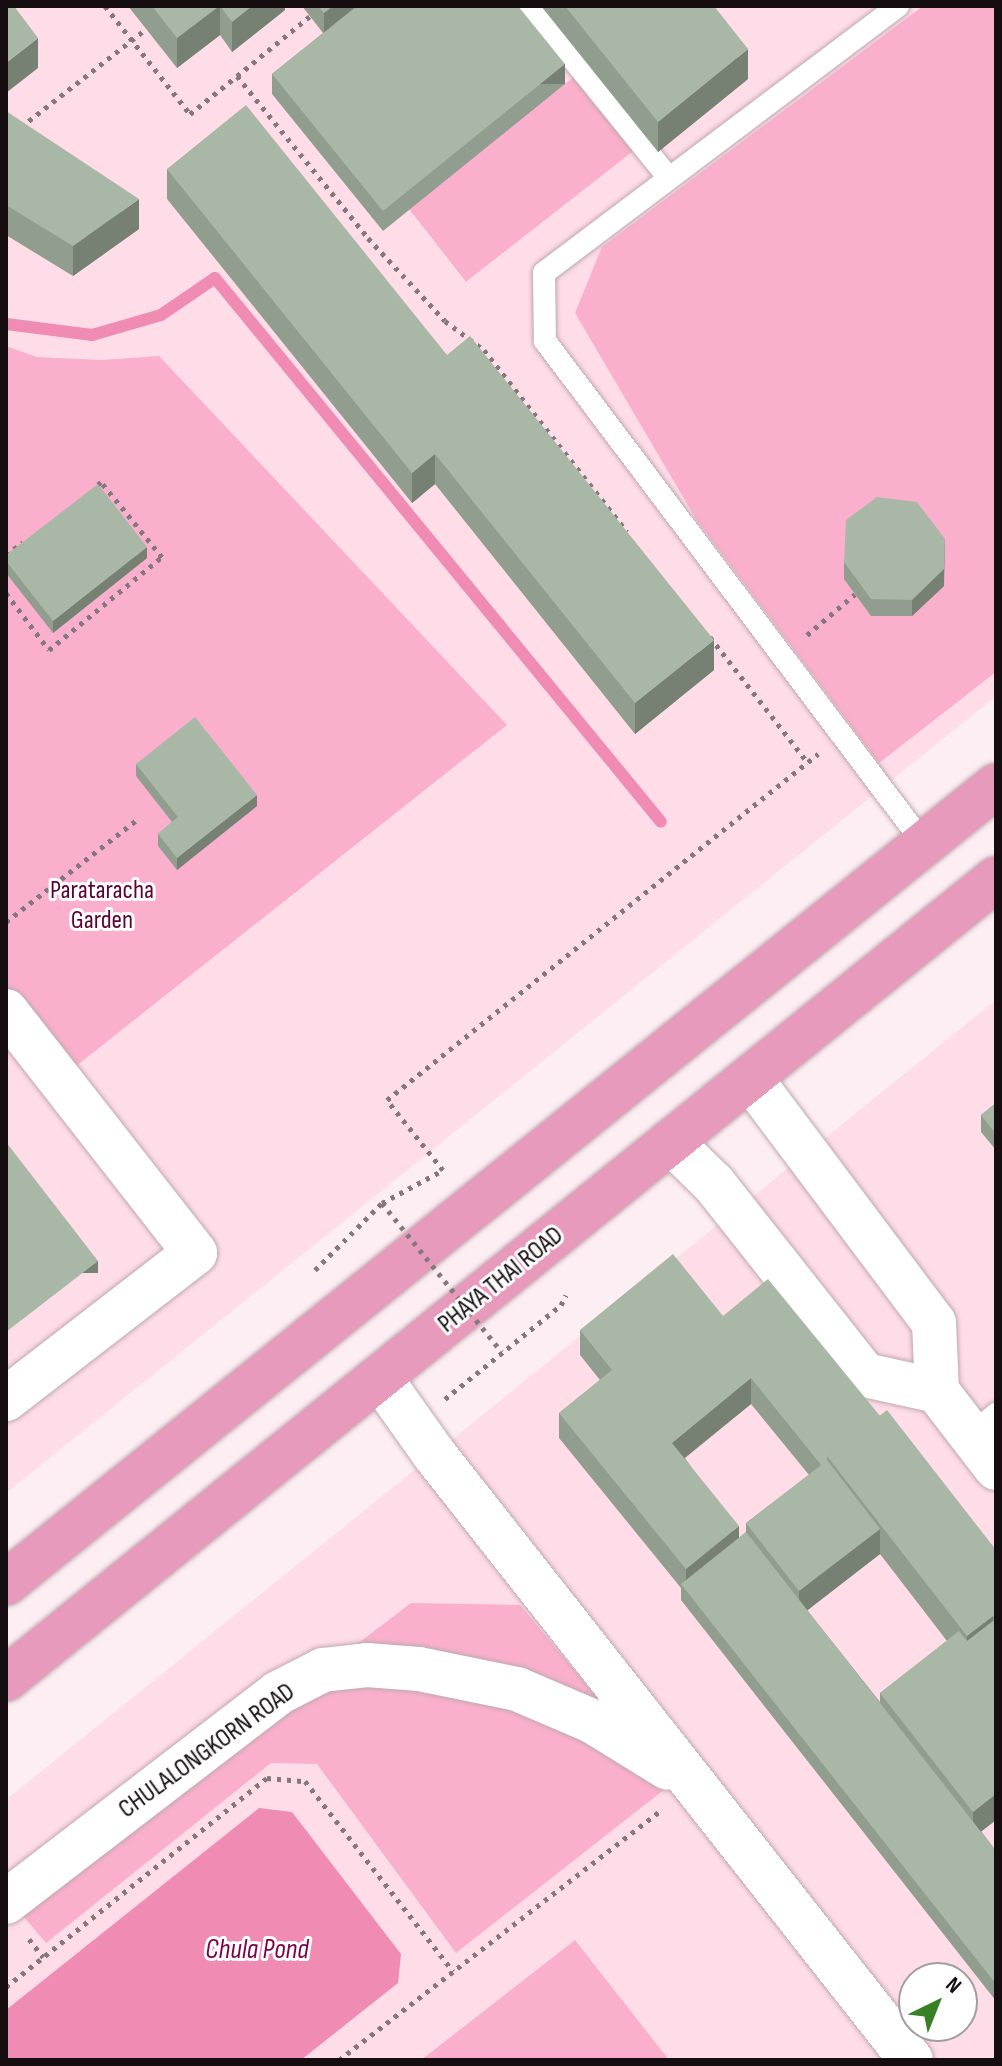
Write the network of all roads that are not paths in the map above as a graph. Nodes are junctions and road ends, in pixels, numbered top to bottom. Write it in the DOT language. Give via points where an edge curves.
graph roads {
  1 [pos="530,6"];
  2 [pos="898,6"];
  3 [pos="668,177"];
  4 [pos="996,786"];
  5 [pos="924,844"];
  6 [pos="996,879"];
  7 [pos="6,1011"];
  8 [pos="750,1078"];
  9 [pos="671,1142"];
  10 [pos="380,1378"];
  11 [pos="937,1391"];
  12 [pos="6,1399"];
  13 [pos="988,1439"];
  14 [pos="6,1583"];
  15 [pos="6,1679"];
  16 [pos="693,1784"];
  17 [pos="6,1902"];
  18 [pos="911,2060"];
  1 -- 3 [label="lane"];
  2 -- 3 [label="lane"];
  3 -- 5 [label="lane" via="544,273 545,341"];
  4 -- 5 [label="main road"];
  5 -- 14 [label="main road"];
  6 -- 8 [label="main road, PHAYA THAI ROAD"];
  7 -- 12 [label="street" via="195,1253"];
  8 -- 9 [label="main road, PHAYA THAI ROAD"];
  8 -- 11 [label="street" via="934,1323"];
  9 -- 10 [label="main road, PHAYA THAI ROAD"];
  9 -- 11 [label="street" via="714,1184 865,1375"];
  10 -- 15 [label="main road, PHAYA THAI ROAD"];
  10 -- 16 [label="street"];
  11 -- 13 [label="street"];
  16 -- 17 [label="street, CHULALONGKORN ROAD" via="592,1721 517,1689 419,1669 367,1665 323,1670 278,1693"];
  16 -- 18 [label="street"];
}
